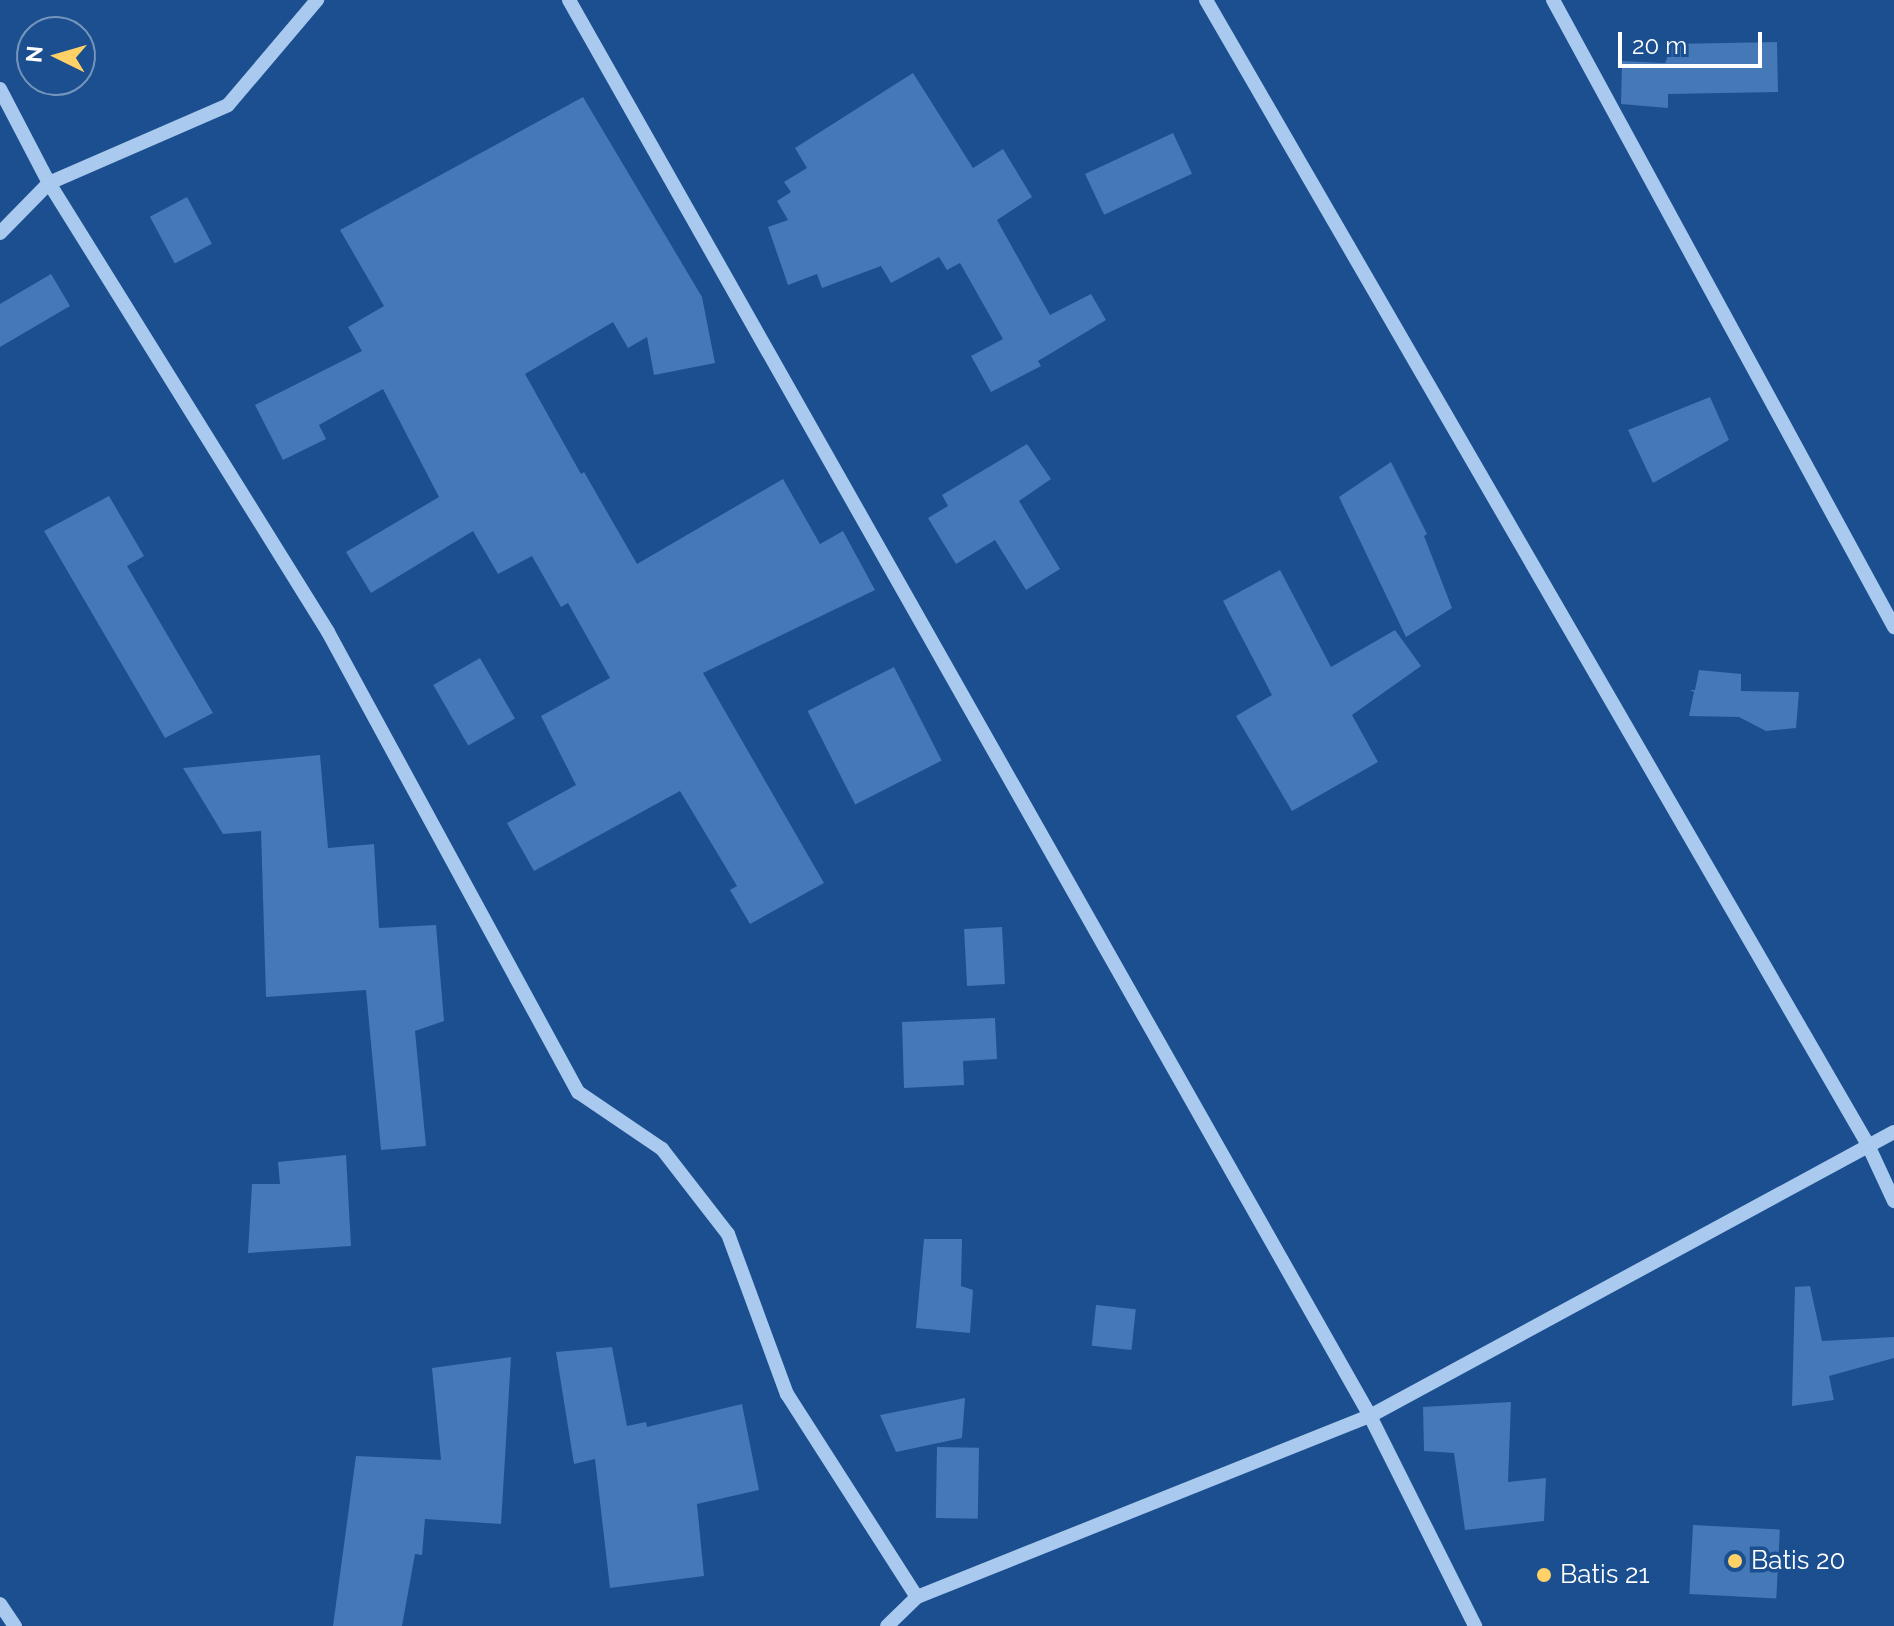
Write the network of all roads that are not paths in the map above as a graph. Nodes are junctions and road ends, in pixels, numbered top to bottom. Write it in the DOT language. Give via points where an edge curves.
graph roads {
  1 [pos="317,0"];
  2 [pos="569,0"];
  3 [pos="1206,0"];
  4 [pos="1553,0"];
  5 [pos="0,89"];
  6 [pos="49,183"];
  7 [pos="0,233"];
  8 [pos="1894,627"];
  9 [pos="1894,1132"];
  10 [pos="1868,1145"];
  11 [pos="1894,1201"];
  12 [pos="1370,1416"];
  13 [pos="917,1597"];
  14 [pos="0,1604"];
  15 [pos="15,1626"];
  16 [pos="887,1626"];
  17 [pos="1475,1626"];
  1 -- 6 [label="street" via="228,105"];
  2 -- 12 [label="street"];
  3 -- 10 [label="street"];
  4 -- 8 [label="street" via="1662,209"];
  5 -- 6 [label="street"];
  6 -- 7 [label="street"];
  6 -- 13 [label="street" via="328,632 578,1092 662,1149 728,1234 787,1394"];
  9 -- 10 [label="street"];
  10 -- 11 [label="street"];
  10 -- 12 [label="street"];
  12 -- 13 [label="street"];
  12 -- 17 [label="street"];
  13 -- 16 [label="street"];
  14 -- 15 [label="street"];
}
